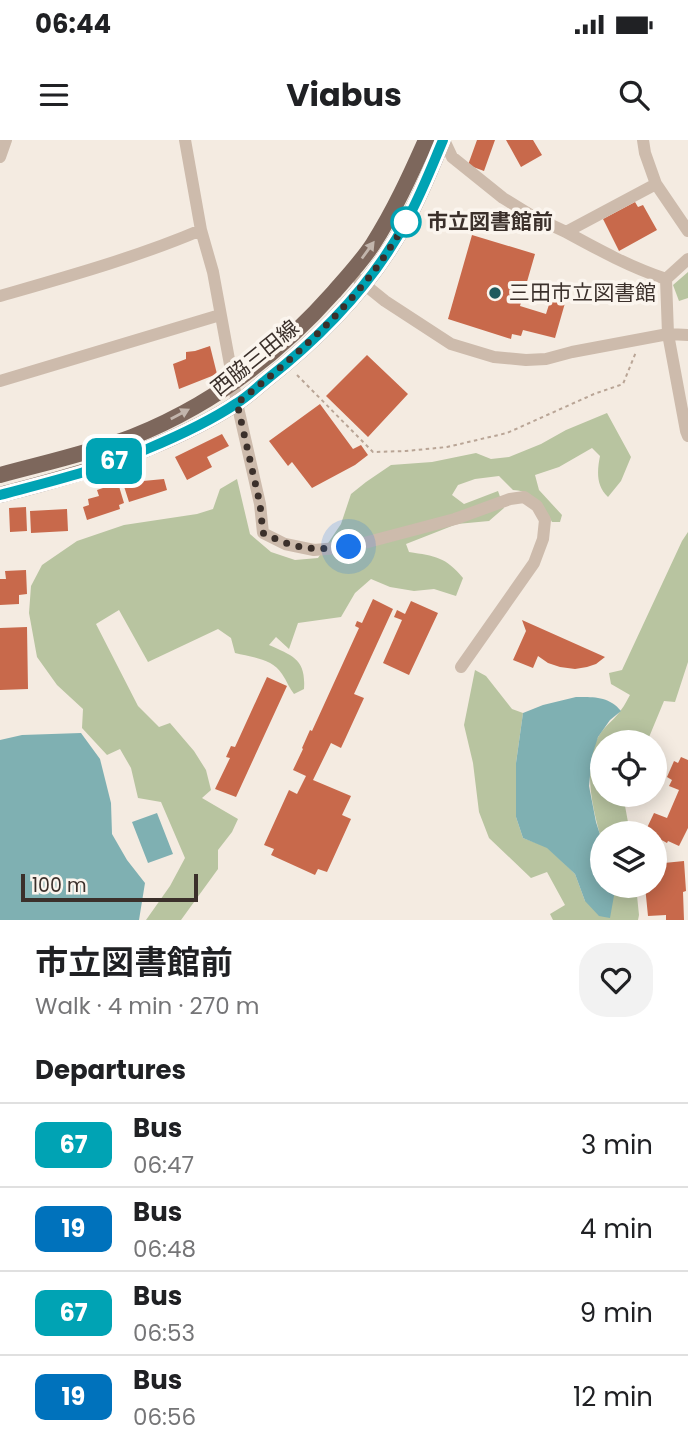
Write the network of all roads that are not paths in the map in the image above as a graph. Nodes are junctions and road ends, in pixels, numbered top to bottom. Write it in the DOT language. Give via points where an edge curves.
graph roads {
  1 [pos="6,140"];
  2 [pos="185,140"];
  3 [pos="426,140"];
  4 [pos="444,140"];
  5 [pos="643,140"];
  6 [pos="0,157"];
  7 [pos="656,184"];
  8 [pos="201,230"];
  9 [pos="688,231"];
  10 [pos="566,232"];
  11 [pos="688,259"];
  12 [pos="351,272"];
  13 [pos="666,279"];
  14 [pos="364,284"];
  15 [pos="0,296"];
  16 [pos="220,315"];
  17 [pos="688,328"];
  18 [pos="668,334"];
  19 [pos="688,335"];
  20 [pos="0,382"];
  21 [pos="234,383"];
  22 [pos="237,403"];
  23 [pos="688,436"];
  24 [pos="0,475"];
  25 [pos="0,495"];
  26 [pos="461,667"];
  1 -- 6 [label="street"];
  2 -- 8 [label="street"];
  12 -- 3 [label="main road, 西脇三田線, one-way" via="393,211"];
  4 -- 10 [label="street" via="452,157 503,198"];
  4 -- 14 [label="main road, 西脇三田線" via="408,219"];
  5 -- 7 [label="street"];
  7 -- 9 [label="street"];
  7 -- 10 [label="street"];
  8 -- 15 [label="street"];
  8 -- 16 [label="street"];
  10 -- 13 [label="street" via="615,259"];
  11 -- 13 [label="street"];
  12 -- 14 [label="street"];
  12 -- 21 [label="main road, 西脇三田線" via="312,316"];
  13 -- 18 [label="street"];
  14 -- 18 [label="street" via="451,344 494,357 546,359"];
  14 -- 22 [label="main road, 西脇三田線" via="313,340"];
  16 -- 20 [label="street"];
  16 -- 21 [label="street"];
  17 -- 18 [label="street"];
  18 -- 19 [label="street"];
  18 -- 23 [label="street"];
  21 -- 22 [label="street"];
  24 -- 21 [label="main road, 西脇三田線, one-way" via="133,436"];
  22 -- 25 [label="main road, 西脇三田線" via="145,450"];
  22 -- 26 [label="street" via="263,533 285,544 314,550 349,547 510,499 524,497 537,506 545,520 534,563"];
}
